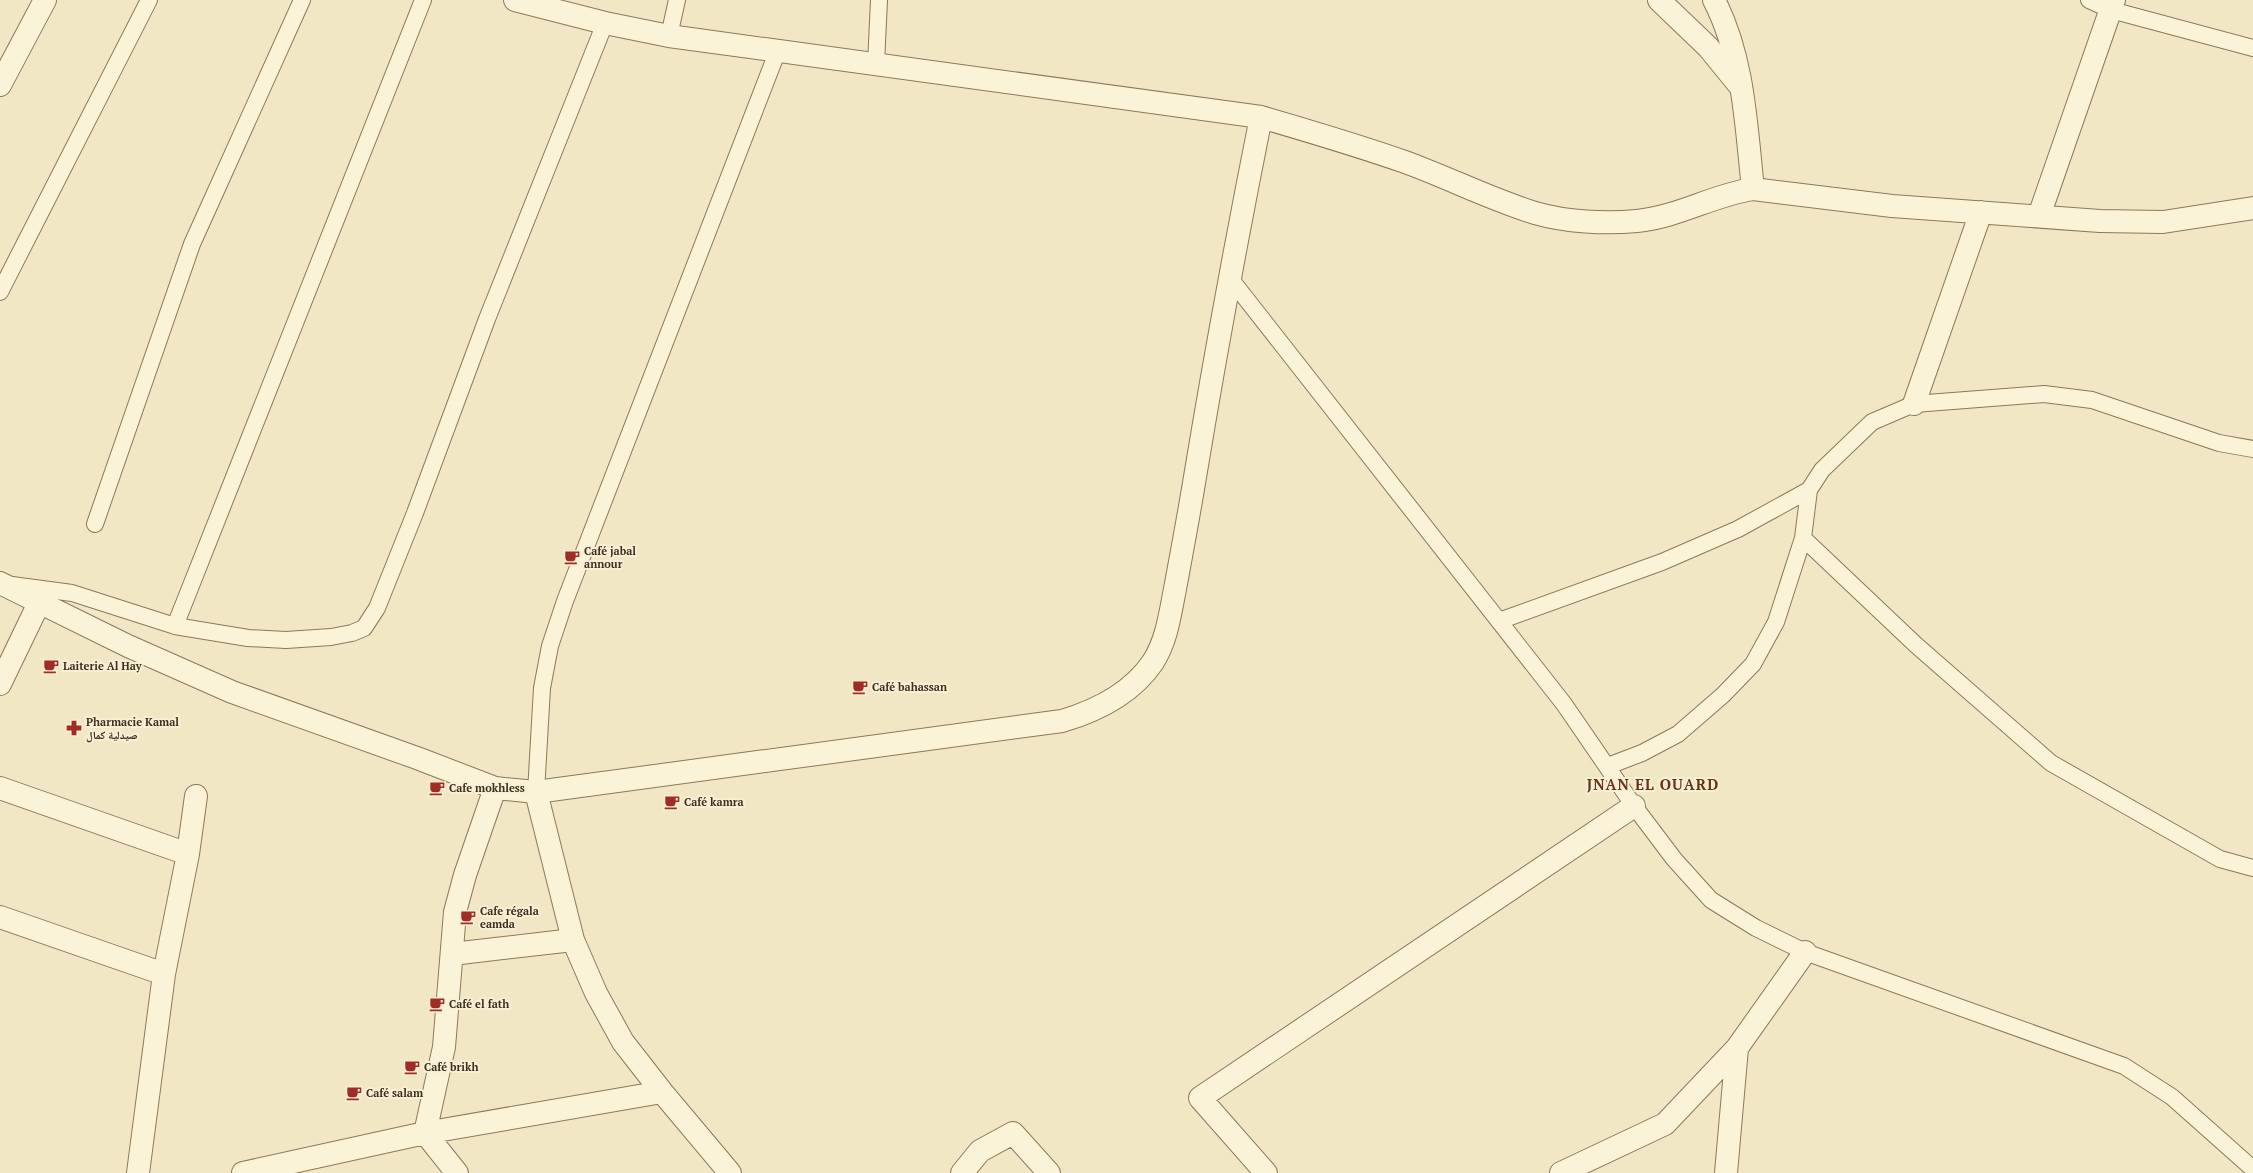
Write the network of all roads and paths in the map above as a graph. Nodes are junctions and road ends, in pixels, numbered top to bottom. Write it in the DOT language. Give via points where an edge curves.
graph roads {
  1 [pos="45,0"];
  2 [pos="149,0"];
  3 [pos="302,0"];
  4 [pos="423,0"];
  5 [pos="515,0"];
  6 [pos="677,0"];
  7 [pos="879,0"];
  8 [pos="1659,0"];
  9 [pos="1714,0"];
  10 [pos="2089,0"];
  11 [pos="2113,5"];
  12 [pos="605,23"];
  13 [pos="669,36"];
  14 [pos="2253,48"];
  15 [pos="778,50"];
  16 [pos="876,64"];
  17 [pos="0,85"];
  18 [pos="1741,87"];
  19 [pos="1261,117"];
  20 [pos="1753,189"];
  21 [pos="2253,208"];
  22 [pos="1982,212"];
  23 [pos="2039,216"];
  24 [pos="1229,277"];
  25 [pos="0,292"];
  26 [pos="1914,404"];
  27 [pos="2253,449"];
  28 [pos="1810,490"];
  29 [pos="95,524"];
  30 [pos="1803,538"];
  31 [pos="0,583"];
  32 [pos="39,603"];
  33 [pos="1499,621"];
  34 [pos="176,626"];
  35 [pos="0,684"];
  36 [pos="1608,766"];
  37 [pos="0,788"];
  38 [pos="495,788"];
  39 [pos="536,792"];
  40 [pos="196,796"];
  41 [pos="1634,806"];
  42 [pos="188,854"];
  43 [pos="2253,868"];
  44 [pos="0,917"];
  45 [pos="573,940"];
  46 [pos="1805,952"];
  47 [pos="452,954"];
  48 [pos="164,974"];
  49 [pos="1737,1048"];
  50 [pos="662,1092"];
  51 [pos="425,1133"];
  52 [pos="2253,1169"];
  53 [pos="1572,1170"];
  54 [pos="138,1173"];
  55 [pos="242,1173"];
  56 [pos="457,1173"];
  57 [pos="730,1173"];
  58 [pos="962,1173"];
  59 [pos="1049,1173"];
  60 [pos="1266,1173"];
  61 [pos="1726,1173"];
  1 -- 17 [label="street"];
  2 -- 25 [label="lane"];
  3 -- 29 [label="lane" via="192,244"];
  4 -- 34 [label="lane"];
  5 -- 12 [label="street"];
  6 -- 13 [label="lane"];
  7 -- 16 [label="lane"];
  8 -- 18 [label="street" via="1708,47"];
  9 -- 18 [label="street" via="1734,50"];
  10 -- 11 [label="lane"];
  11 -- 14 [label="lane"];
  11 -- 23 [label="street"];
  12 -- 13 [label="street"];
  12 -- 34 [label="lane" via="370,620 364,628 352,633 286,640 248,638"];
  13 -- 15 [label="street"];
  15 -- 16 [label="street"];
  15 -- 39 [label="lane" via="564,601 550,646 542,688"];
  16 -- 19 [label="street"];
  18 -- 20 [label="street"];
  19 -- 20 [label="street" via="1337,139 1406,163 1536,213 1568,219 1637,221 1665,216 1723,195"];
  19 -- 24 [label="street"];
  20 -- 22 [label="street" via="1892,206"];
  21 -- 23 [label="street" via="2163,222 2100,221"];
  22 -- 23 [label="street"];
  22 -- 26 [label="street"];
  24 -- 33 [label="lane"];
  24 -- 39 [label="street" via="1183,548 1164,640 1140,677 1116,698 1084,715 1062,721"];
  26 -- 27 [label="lane" via="2044,394 2092,400 2219,442"];
  26 -- 28 [label="lane" via="1872,422 1822,470"];
  28 -- 30 [label="lane"];
  28 -- 33 [label="lane" via="1738,529 1662,562"];
  30 -- 36 [label="lane" via="1776,622 1753,664 1723,695 1678,734 1642,753"];
  30 -- 43 [label="lane" via="1916,645 2051,763 2220,859"];
  31 -- 32 [label="street"];
  31 -- 34 [label="lane" via="72,593"];
  32 -- 35 [label="street"];
  32 -- 38 [label="street" via="232,692"];
  33 -- 36 [label="lane" via="1564,704"];
  36 -- 41 [label="lane"];
  37 -- 42 [label="street"];
  38 -- 39 [label="street"];
  38 -- 47 [label="street" via="455,912"];
  39 -- 45 [label="street"];
  40 -- 42 [label="street"];
  41 -- 46 [label="lane" via="1674,859 1710,900 1756,928"];
  41 -- 60 [label="street" via="1200,1098"];
  42 -- 48 [label="street"];
  44 -- 48 [label="street"];
  45 -- 47 [label="street"];
  45 -- 50 [label="street" via="596,993 623,1042"];
  46 -- 49 [label="street"];
  46 -- 52 [label="lane" via="2124,1066 2172,1097"];
  47 -- 51 [label="street" via="444,1047"];
  48 -- 54 [label="street"];
  49 -- 53 [label="street" via="1665,1124"];
  49 -- 61 [label="street"];
  50 -- 51 [label="street"];
  50 -- 57 [label="street"];
  51 -- 55 [label="street"];
  51 -- 56 [label="street"];
  58 -- 59 [label="street" via="980,1151 1013,1133"];
}
